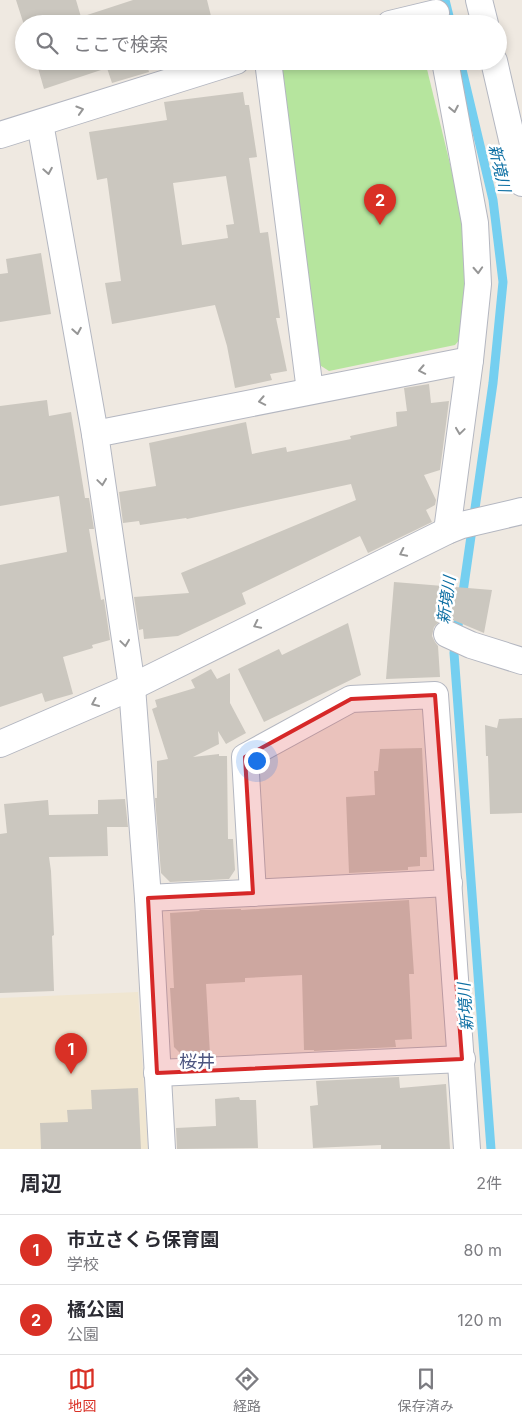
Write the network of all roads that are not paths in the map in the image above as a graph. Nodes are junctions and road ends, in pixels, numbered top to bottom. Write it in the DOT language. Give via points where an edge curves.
graph roads {
  1 [pos="479,0"];
  2 [pos="483,15"];
  3 [pos="208,70"];
  4 [pos="269,70"];
  5 [pos="447,70"];
  6 [pos="496,70"];
  7 [pos="40,123"];
  8 [pos="0,135"];
  9 [pos="522,183"];
  10 [pos="470,360"];
  11 [pos="310,392"];
  12 [pos="95,434"];
  13 [pos="522,511"];
  14 [pos="465,525"];
  15 [pos="455,637"];
  16 [pos="522,661"];
  17 [pos="132,687"];
  18 [pos="0,744"];
  19 [pos="449,883"];
  20 [pos="254,893"];
  21 [pos="148,898"];
  22 [pos="462,1059"];
  23 [pos="158,1073"];
  24 [pos="162,1149"];
  25 [pos="467,1149"];
  1 -- 2 [label="street"];
  7 -- 3 [label="street, one-way"];
  4 -- 11 [label="street"];
  5 -- 10 [label="street, one-way" via="476,223 478,284"];
  6 -- 9 [label="street"];
  7 -- 8 [label="street"];
  7 -- 12 [label="street, one-way"];
  10 -- 11 [label="street, one-way"];
  10 -- 14 [label="street, one-way"];
  11 -- 12 [label="street, one-way"];
  12 -- 17 [label="street, one-way"];
  13 -- 14 [label="street"];
  14 -- 17 [label="street, one-way"];
  15 -- 16 [label="street"];
  17 -- 18 [label="street, one-way"];
  17 -- 21 [label="street"];
  19 -- 20 [label="street"];
  19 -- 20 [label="street" via="435,695 360,698 351,699 245,756"];
  19 -- 22 [label="street"];
  20 -- 21 [label="street"];
  21 -- 23 [label="street"];
  22 -- 23 [label="street"];
  22 -- 25 [label="street"];
  23 -- 24 [label="street"];
}
